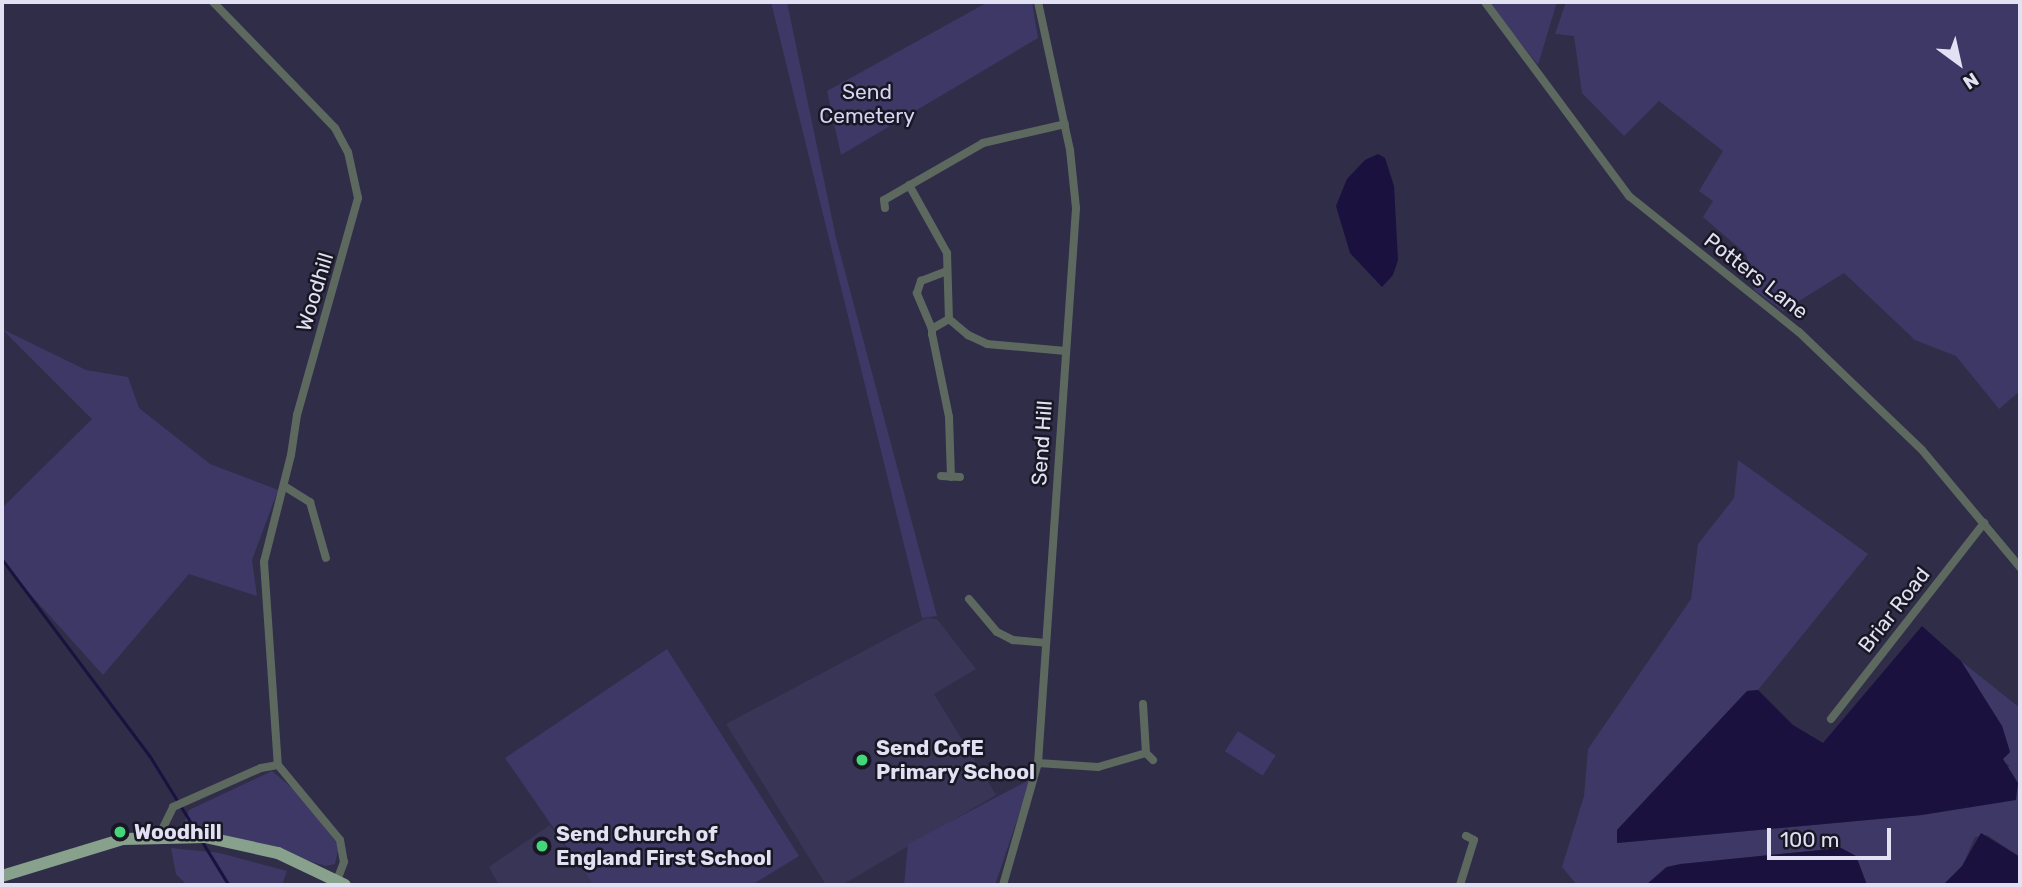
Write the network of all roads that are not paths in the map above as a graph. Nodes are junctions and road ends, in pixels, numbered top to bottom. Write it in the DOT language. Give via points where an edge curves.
graph roads {
  1 [pos="213,2"];
  2 [pos="1038,2"];
  3 [pos="1485,2"];
  4 [pos="1065,124"];
  5 [pos="909,185"];
  6 [pos="885,208"];
  7 [pos="947,271"];
  8 [pos="949,319"];
  9 [pos="932,329"];
  10 [pos="1066,351"];
  11 [pos="951,476"];
  12 [pos="284,486"];
  13 [pos="1984,523"];
  14 [pos="326,558"];
  15 [pos="2020,567"];
  16 [pos="969,599"];
  17 [pos="1046,643"];
  18 [pos="1143,704"];
  19 [pos="1831,719"];
  20 [pos="278,765"];
  21 [pos="1046,766"];
  22 [pos="159,836"];
  23 [pos="1466,836"];
  24 [pos="2,876"];
  25 [pos="341,883"];
  26 [pos="1003,885"];
  27 [pos="1460,885"];
  1 -- 12 [label="street, Woodhill" via="335,128 348,152 358,198 297,415"];
  2 -- 4 [label="street, Send Hill"];
  3 -- 13 [label="street, Potters Lane" via="1629,197 1792,325 1922,450"];
  4 -- 5 [label="street" via="982,143"];
  4 -- 10 [label="street, Send Hill" via="1076,208"];
  5 -- 6 [label="street" via="884,200"];
  5 -- 7 [label="street" via="944,244"];
  7 -- 8 [label="street"];
  7 -- 9 [label="street" via="921,281 917,293"];
  8 -- 9 [label="street"];
  8 -- 10 [label="street" via="987,344"];
  9 -- 11 [label="street" via="949,417"];
  10 -- 17 [label="street, Send Hill"];
  12 -- 14 [label="street" via="310,502"];
  12 -- 20 [label="street, Woodhill" via="264,562"];
  13 -- 15 [label="street, Potters Lane"];
  13 -- 19 [label="street, Briar Road"];
  16 -- 17 [label="street" via="1005,636"];
  17 -- 21 [label="street, Send Hill"];
  18 -- 21 [label="street" via="1149,757 1098,767"];
  20 -- 22 [label="street" via="174,806"];
  20 -- 25 [label="street" via="340,840"];
  21 -- 26 [label="street, Send Hill"];
  22 -- 24 [label="main road" via="85,848"];
  22 -- 25 [label="main road" via="199,837 278,853"];
  23 -- 27 [label="street" via="1474,840"];
}
